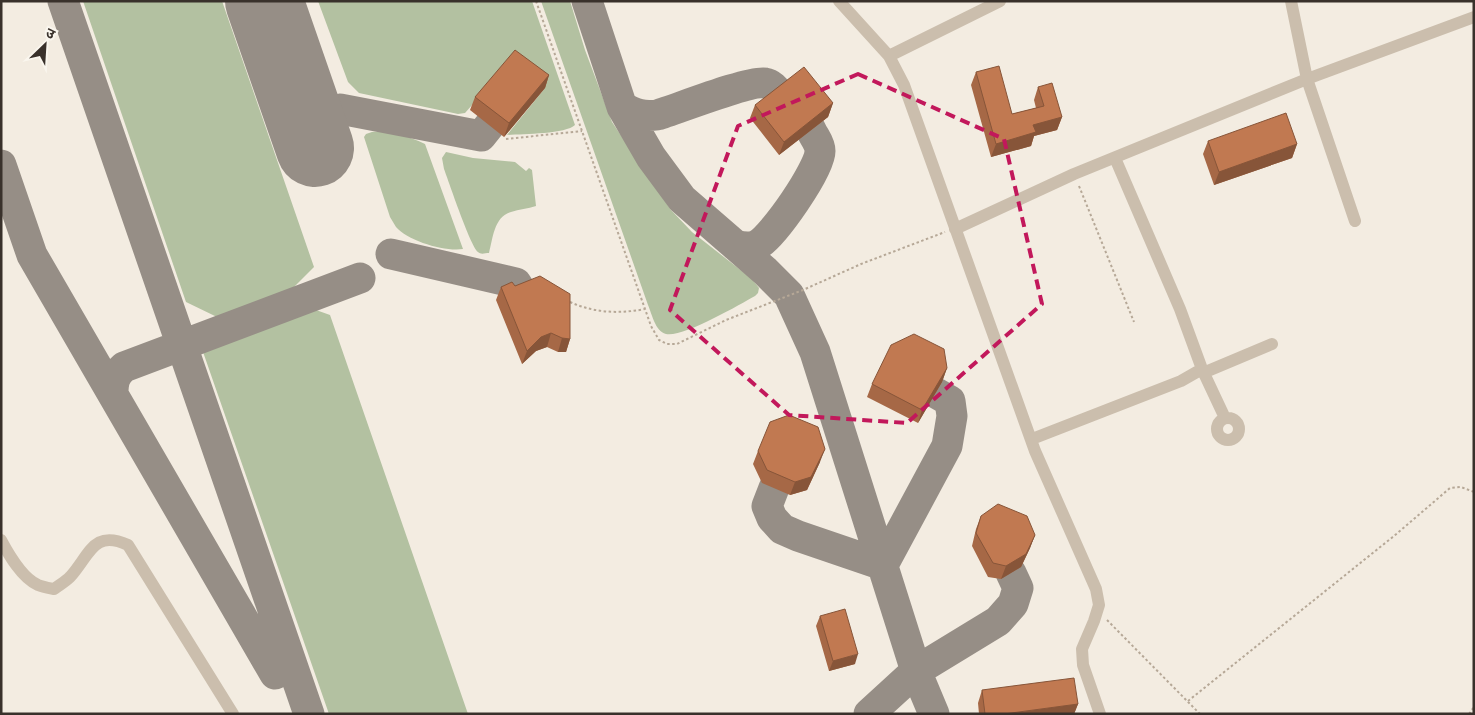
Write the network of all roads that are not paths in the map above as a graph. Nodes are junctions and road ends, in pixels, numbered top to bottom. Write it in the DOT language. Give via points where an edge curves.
graph roads {
  1 [pos="839,1"];
  2 [pos="1000,1"];
  3 [pos="1291,1"];
  4 [pos="1474,16"];
  5 [pos="889,56"];
  6 [pos="1307,79"];
  7 [pos="1115,158"];
  8 [pos="1355,221"];
  9 [pos="954,229"];
  10 [pos="1272,344"];
  11 [pos="1202,371"];
  12 [pos="1225,418"];
  13 [pos="1032,439"];
  14 [pos="1,540"];
  15 [pos="4,554"];
  16 [pos="233,714"];
  17 [pos="1100,714"];
  1 -- 5 [label="lane"];
  2 -- 5 [label="lane"];
  3 -- 6 [label="lane"];
  4 -- 6 [label="lane"];
  5 -- 9 [label="lane" via="904,85"];
  6 -- 7 [label="lane"];
  6 -- 8 [label="lane"];
  7 -- 9 [label="lane"];
  7 -- 11 [label="lane" via="1180,309"];
  9 -- 13 [label="lane"];
  10 -- 11 [label="lane"];
  11 -- 12 [label="lane"];
  11 -- 13 [label="lane"];
  13 -- 17 [label="lane" via="1096,589 1099,605 1082,649 1083,665"];
  14 -- 15 [label="lane"];
  15 -- 16 [label="lane" via="26,577 38,585 54,589 69,578 94,546 103,540 115,539 128,545"];
}
